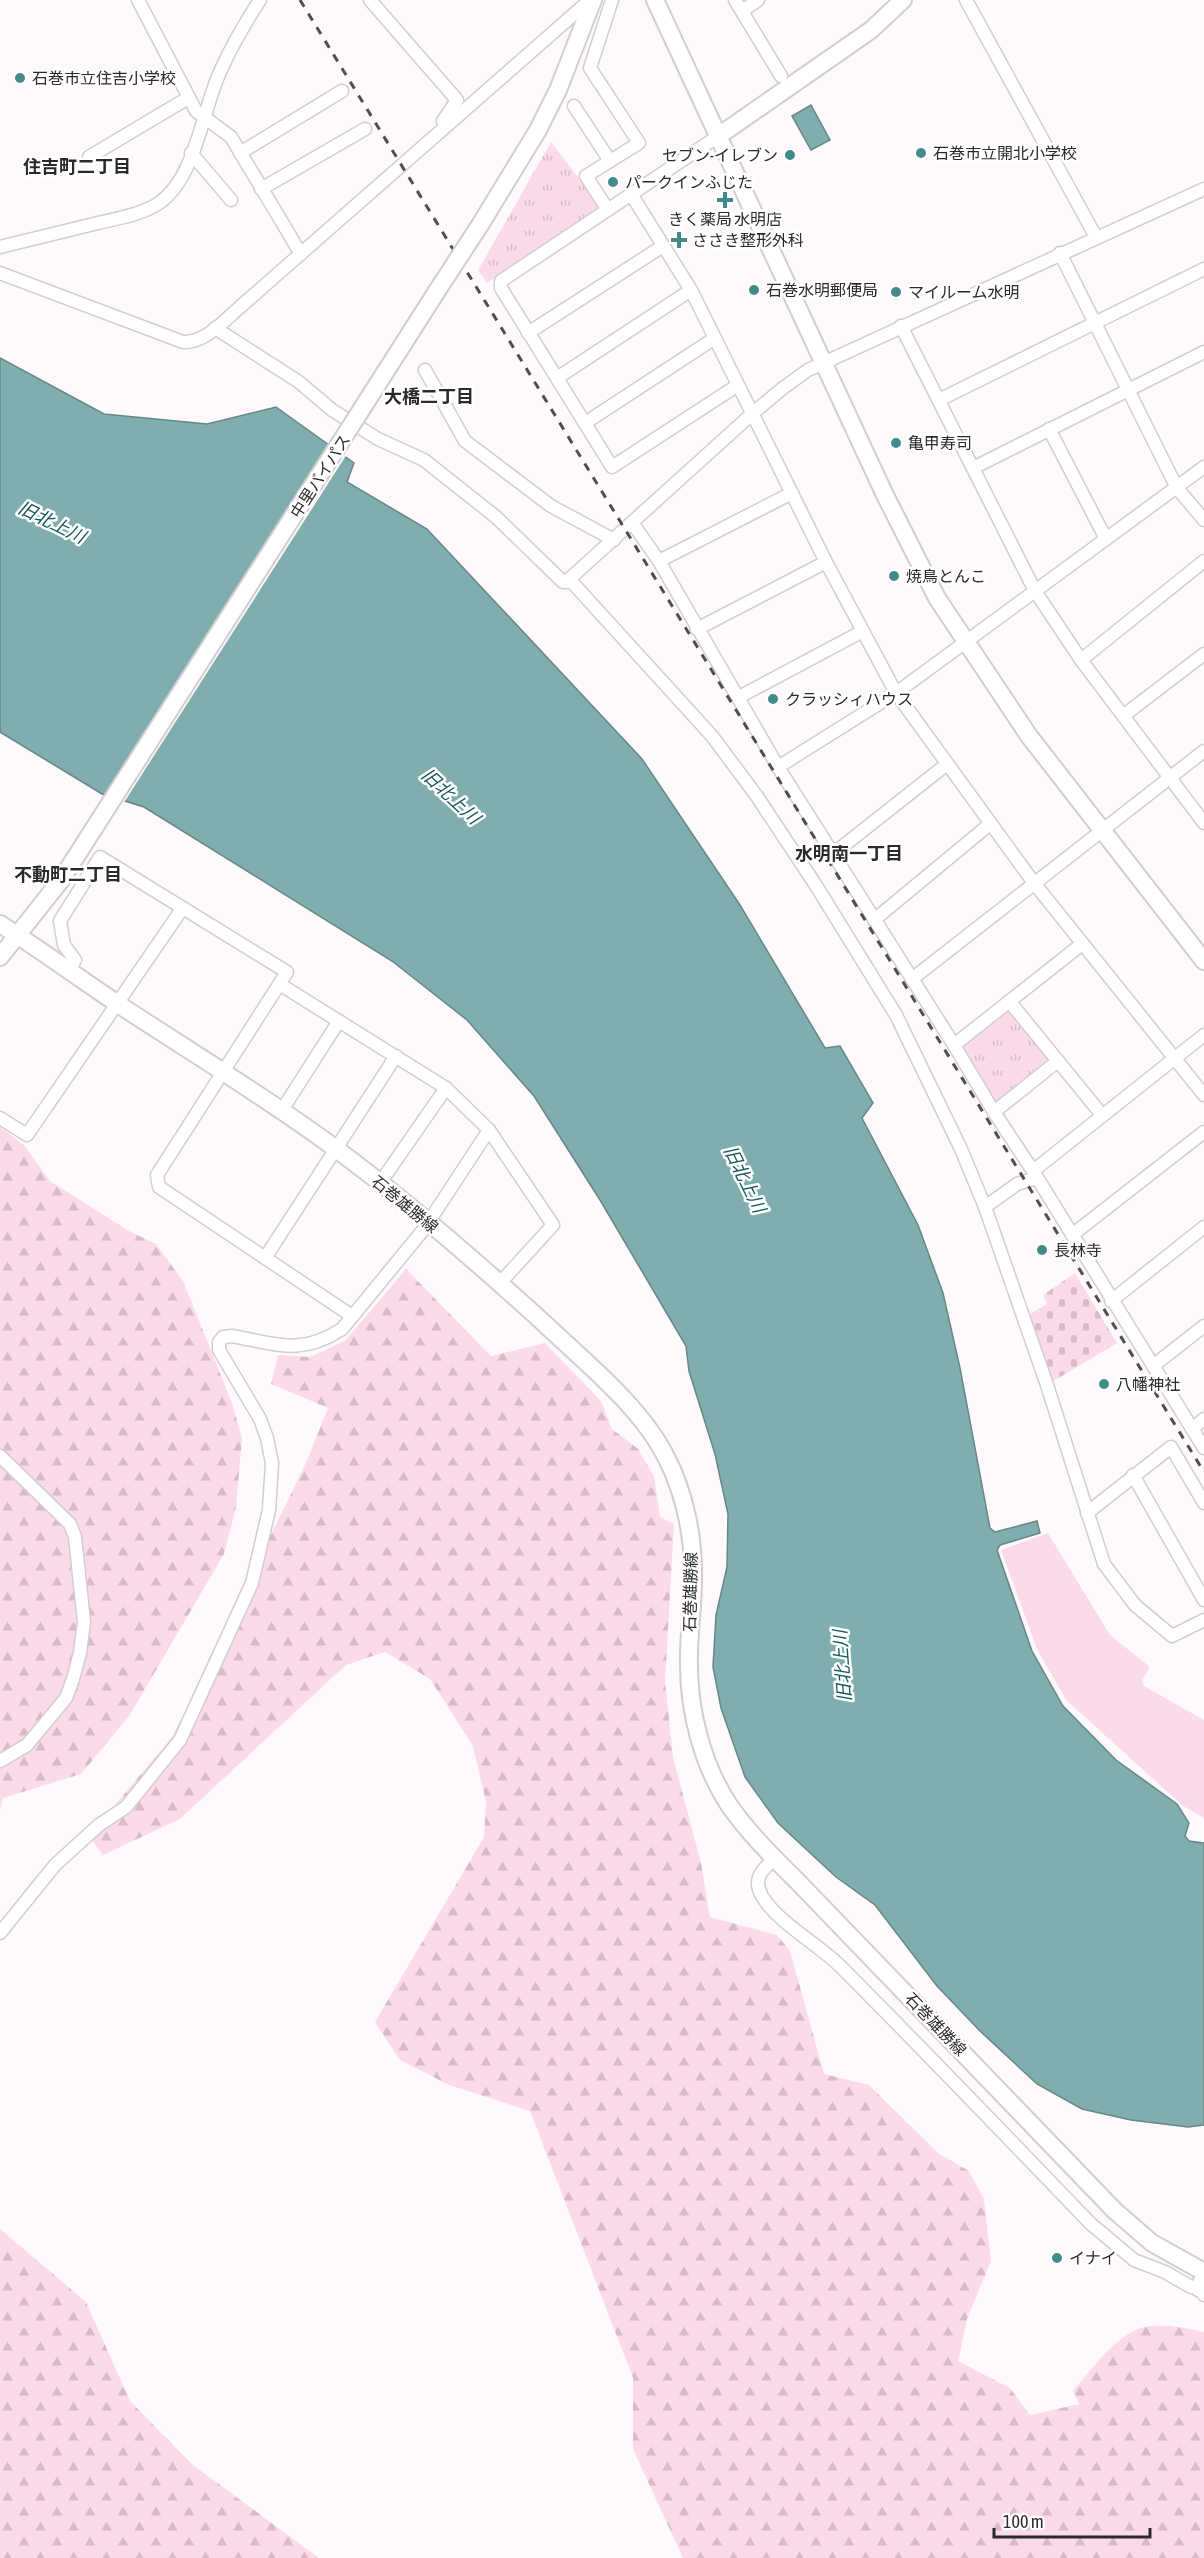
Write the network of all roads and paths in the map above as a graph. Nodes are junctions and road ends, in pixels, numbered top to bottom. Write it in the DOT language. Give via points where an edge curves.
graph roads {
  1 [pos="138,0"];
  2 [pos="260,0"];
  3 [pos="370,0"];
  4 [pos="591,0"];
  5 [pos="612,0"];
  6 [pos="655,0"];
  7 [pos="735,0"];
  8 [pos="758,0"];
  9 [pos="903,0"];
  10 [pos="966,0"];
  11 [pos="742,11"];
  12 [pos="781,76"];
  13 [pos="342,91"];
  14 [pos="188,98"];
  15 [pos="574,106"];
  16 [pos="204,118"];
  17 [pos="365,129"];
  18 [pos="434,135"];
  19 [pos="717,137"];
  20 [pos="191,153"];
  21 [pos="240,153"];
  22 [pos="90,157"];
  23 [pos="610,160"];
  24 [pos="261,189"];
  25 [pos="1204,189"];
  26 [pos="631,194"];
  27 [pos="231,200"];
  28 [pos="608,210"];
  29 [pos="1096,237"];
  30 [pos="663,246"];
  31 [pos="0,247"];
  32 [pos="1060,253"];
  33 [pos="301,254"];
  34 [pos="1204,269"];
  35 [pos="0,273"];
  36 [pos="691,290"];
  37 [pos="1095,323"];
  38 [pos="901,326"];
  39 [pos="215,328"];
  40 [pos="528,333"];
  41 [pos="715,338"];
  42 [pos="1204,352"];
  43 [pos="823,362"];
  44 [pos="425,370"];
  45 [pos="557,378"];
  46 [pos="738,385"];
  47 [pos="1127,390"];
  48 [pos="939,400"];
  49 [pos="753,413"];
  50 [pos="585,423"];
  51 [pos="1049,429"];
  52 [pos="1204,467"];
  53 [pos="973,468"];
  54 [pos="1177,488"];
  55 [pos="792,493"];
  56 [pos="1204,520"];
  57 [pos="633,524"];
  58 [pos="1106,539"];
  59 [pos="614,540"];
  60 [pos="659,561"];
  61 [pos="1204,561"];
  62 [pos="826,562"];
  63 [pos="570,579"];
  64 [pos="1035,591"];
  65 [pos="697,629"];
  66 [pos="863,630"];
  67 [pos="966,643"];
  68 [pos="1204,654"];
  69 [pos="1081,660"];
  70 [pos="896,693"];
  71 [pos="739,697"];
  72 [pos="1123,716"];
  73 [pos="1204,751"];
  74 [pos="947,764"];
  75 [pos="778,767"];
  76 [pos="1168,779"];
  77 [pos="1204,823"];
  78 [pos="990,824"];
  79 [pos="1101,831"];
  80 [pos="833,854"];
  81 [pos="1034,883"];
  82 [pos="182,909"];
  83 [pos="874,920"];
  84 [pos="0,924"];
  85 [pos="18,935"];
  86 [pos="1082,944"];
  87 [pos="0,957"];
  88 [pos="1204,961"];
  89 [pos="69,971"];
  90 [pos="912,979"];
  91 [pos="281,985"];
  92 [pos="1009,1001"];
  93 [pos="117,1004"];
  94 [pos="339,1021"];
  95 [pos="1204,1035"];
  96 [pos="954,1045"];
  97 [pos="396,1056"];
  98 [pos="1175,1058"];
  99 [pos="1058,1061"];
  100 [pos="223,1072"];
  101 [pos="446,1088"];
  102 [pos="1204,1095"];
  103 [pos="282,1110"];
  104 [pos="994,1112"];
  105 [pos="1102,1116"];
  106 [pos="0,1118"];
  107 [pos="489,1130"];
  108 [pos="1204,1132"];
  109 [pos="334,1148"];
  110 [pos="1035,1175"];
  111 [pos="380,1183"];
  112 [pos="985,1207"];
  113 [pos="428,1221"];
  114 [pos="1204,1227"];
  115 [pos="1072,1235"];
  116 [pos="265,1258"];
  117 [pos="500,1283"];
  118 [pos="1111,1301"];
  119 [pos="352,1316"];
  120 [pos="1204,1326"];
  121 [pos="1153,1366"];
  122 [pos="1204,1419"];
  123 [pos="1192,1429"];
  124 [pos="1204,1448"];
  125 [pos="0,1456"];
  126 [pos="1133,1475"];
  127 [pos="1204,1503"];
  128 [pos="1087,1513"];
  129 [pos="1204,1600"];
  130 [pos="1204,1620"];
  131 [pos="0,1761"];
  132 [pos="775,1858"];
  133 [pos="0,1933"];
  134 [pos="1203,2283"];
  1 -- 14 [label="street"];
  2 -- 16 [label="street" via="219,74"];
  3 -- 18 [label="street" via="457,100"];
  4 -- 18 [label="street"];
  4 -- 85 [label="street, 中里バイパス, bridge" via="558,90 480,225 61,880"];
  5 -- 23 [label="street" via="590,68 639,143"];
  6 -- 19 [label="street"];
  7 -- 11 [label="street"];
  8 -- 11 [label="street"];
  9 -- 19 [label="street" via="871,30"];
  10 -- 29 [label="street"];
  11 -- 12 [label="street"];
  13 -- 21 [label="street"];
  14 -- 16 [label="street"];
  14 -- 22 [label="street"];
  15 -- 23 [label="street"];
  16 -- 20 [label="street"];
  16 -- 21 [label="street" via="224,130"];
  17 -- 24 [label="street"];
  18 -- 33 [label="street"];
  19 -- 26 [label="street"];
  19 -- 43 [label="street"];
  20 -- 27 [label="street"];
  20 -- 31 [label="street" via="177,184 148,209"];
  21 -- 24 [label="street"];
  23 -- 28 [label="street" via="586,176"];
  24 -- 33 [label="street"];
  25 -- 29 [label="street"];
  26 -- 28 [label="street"];
  26 -- 30 [label="street"];
  28 -- 40 [label="street" via="501,281 501,288"];
  29 -- 32 [label="street"];
  30 -- 36 [label="street"];
  30 -- 40 [label="street"];
  32 -- 37 [label="street"];
  32 -- 38 [label="street"];
  33 -- 39 [label="street"];
  34 -- 37 [label="street"];
  35 -- 39 [label="street" via="183,342 191,342"];
  36 -- 41 [label="street"];
  36 -- 45 [label="street"];
  37 -- 47 [label="street"];
  37 -- 48 [label="street"];
  38 -- 43 [label="street"];
  38 -- 48 [label="street"];
  39 -- 63 [label="street" via="299,382 332,410 378,439 424,460 496,517 564,582"];
  40 -- 45 [label="street"];
  41 -- 46 [label="street"];
  41 -- 50 [label="street"];
  42 -- 47 [label="street"];
  43 -- 49 [label="street"];
  43 -- 67 [label="street" via="902,531"];
  44 -- 59 [label="street" via="465,441 551,506"];
  45 -- 50 [label="street"];
  46 -- 49 [label="street"];
  46 -- 50 [label="street" via="612,467"];
  47 -- 51 [label="street"];
  47 -- 54 [label="street"];
  48 -- 53 [label="street"];
  49 -- 55 [label="street"];
  49 -- 57 [label="street"];
  51 -- 53 [label="street"];
  51 -- 58 [label="street"];
  52 -- 54 [label="street"];
  53 -- 64 [label="street"];
  54 -- 56 [label="street"];
  54 -- 58 [label="street"];
  55 -- 60 [label="street"];
  55 -- 62 [label="street"];
  57 -- 59 [label="street"];
  57 -- 60 [label="street"];
  58 -- 64 [label="street"];
  59 -- 63 [label="street"];
  60 -- 65 [label="street"];
  61 -- 69 [label="street"];
  62 -- 65 [label="street"];
  62 -- 66 [label="street"];
  63 -- 112 [label="street" via="712,736 786,840 896,1015"];
  64 -- 67 [label="street"];
  64 -- 69 [label="street"];
  65 -- 71 [label="street"];
  66 -- 70 [label="street"];
  66 -- 71 [label="street"];
  67 -- 70 [label="street"];
  67 -- 79 [label="street"];
  68 -- 72 [label="street"];
  69 -- 72 [label="street"];
  70 -- 74 [label="street"];
  70 -- 75 [label="street"];
  71 -- 75 [label="street"];
  72 -- 76 [label="street"];
  73 -- 76 [label="street"];
  74 -- 78 [label="street"];
  74 -- 80 [label="street"];
  75 -- 80 [label="street"];
  76 -- 77 [label="street"];
  76 -- 79 [label="street"];
  78 -- 81 [label="street"];
  78 -- 83 [label="street"];
  79 -- 81 [label="street"];
  79 -- 88 [label="street"];
  80 -- 83 [label="street"];
  81 -- 86 [label="street"];
  81 -- 90 [label="street"];
  82 -- 89 [label="street" via="100,857 60,921 64,945 75,960"];
  82 -- 91 [label="street" via="287,972"];
  82 -- 93 [label="street"];
  83 -- 90 [label="street"];
  84 -- 85 [label="street, 石巻雄勝線"];
  85 -- 87 [label="street, 中里バイパス"];
  85 -- 89 [label="street, 石巻雄勝線"];
  86 -- 92 [label="street"];
  86 -- 98 [label="street"];
  89 -- 93 [label="street, 石巻雄勝線"];
  90 -- 96 [label="street"];
  91 -- 94 [label="street"];
  91 -- 100 [label="street"];
  92 -- 96 [label="street"];
  92 -- 99 [label="street"];
  93 -- 100 [label="street, 石巻雄勝線"];
  93 -- 106 [label="street" via="27,1135"];
  94 -- 97 [label="street"];
  94 -- 103 [label="street"];
  95 -- 98 [label="street"];
  96 -- 104 [label="street"];
  97 -- 101 [label="street"];
  97 -- 109 [label="street"];
  98 -- 102 [label="street"];
  98 -- 105 [label="street"];
  99 -- 104 [label="street"];
  99 -- 105 [label="street"];
  100 -- 103 [label="street, 石巻雄勝線"];
  100 -- 116 [label="street" via="157,1175 157,1181 159,1187"];
  101 -- 107 [label="street"];
  101 -- 111 [label="street"];
  103 -- 109 [label="street, 石巻雄勝線"];
  104 -- 110 [label="street"];
  105 -- 110 [label="street"];
  107 -- 113 [label="street"];
  107 -- 117 [label="street" via="553,1226"];
  108 -- 115 [label="street"];
  109 -- 111 [label="street, 石巻雄勝線"];
  109 -- 116 [label="street"];
  110 -- 112 [label="street"];
  110 -- 115 [label="street"];
  111 -- 113 [label="street, 石巻雄勝線"];
  112 -- 128 [label="street"];
  113 -- 117 [label="street, 石巻雄勝線"];
  113 -- 119 [label="street"];
  114 -- 118 [label="street"];
  115 -- 118 [label="street"];
  116 -- 119 [label="street"];
  117 -- 132 [label="street, 石巻雄勝線" via="617,1394 666,1456 682,1499 690,1538 690,1691 703,1750 728,1804"];
  118 -- 121 [label="street"];
  119 -- 133 [label="street" via="326,1340 304,1346 232,1336 219,1342 219,1350 260,1419 272,1463 269,1510 252,1583 180,1740 126,1807 55,1866"];
  120 -- 121 [label="street"];
  121 -- 123 [label="street"];
  122 -- 123 [label="street"];
  123 -- 124 [label="street"];
  125 -- 131 [label="street" via="70,1524 75,1537 84,1622 80,1653 66,1698 27,1745"];
  126 -- 127 [label="street" via="1171,1447"];
  126 -- 128 [label="street"];
  126 -- 129 [label="street"];
  128 -- 130 [label="street" via="1104,1564 1136,1605 1172,1636"];
  132 -- 134 [label="street, 石巻雄勝線" via="1115,2211"];
  132 -- 134 [label="street" via="758,1879 759,1890 771,1907 834,1960 1091,2224 1134,2260 1191,2287"];
}
